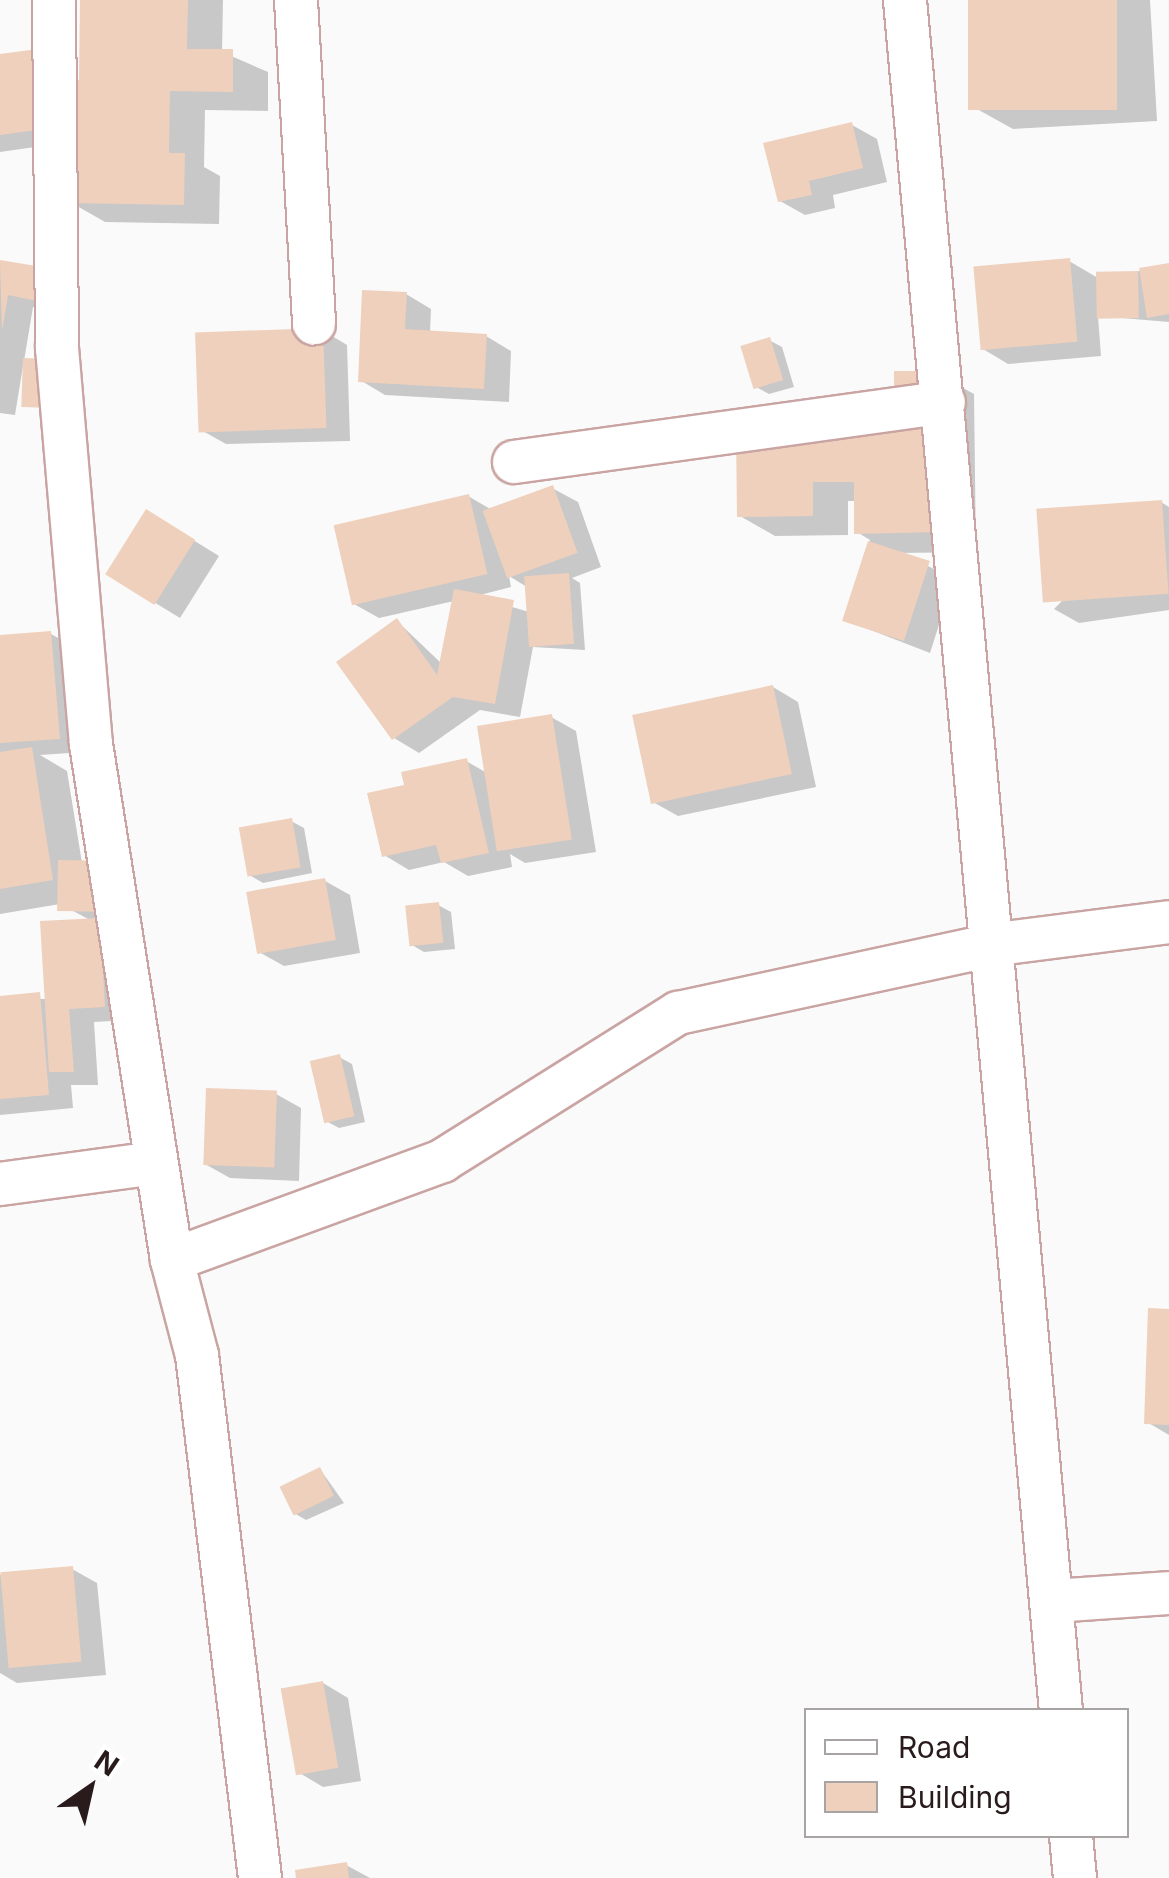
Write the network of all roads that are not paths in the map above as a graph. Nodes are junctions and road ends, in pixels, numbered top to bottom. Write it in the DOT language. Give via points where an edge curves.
graph roads {
  1 [pos="54,0"];
  2 [pos="296,0"];
  3 [pos="905,0"];
  4 [pos="314,323"];
  5 [pos="944,402"];
  6 [pos="514,462"];
  7 [pos="1169,922"];
  8 [pos="998,944"];
  9 [pos="156,1163"];
  10 [pos="0,1184"];
  11 [pos="172,1260"];
  12 [pos="1169,1592"];
  13 [pos="1052,1601"];
  14 [pos="1061,1708"];
  15 [pos="1071,1838"];
  16 [pos="260,1878"];
  17 [pos="1075,1878"];
  1 -- 9 [label="street" via="69,531 91,744"];
  2 -- 4 [label="street"];
  3 -- 5 [label="street"];
  5 -- 6 [label="street"];
  5 -- 8 [label="street"];
  7 -- 8 [label="street"];
  8 -- 11 [label="street" via="678,1013 442,1161"];
  8 -- 13 [label="street"];
  9 -- 10 [label="street"];
  9 -- 11 [label="street"];
  11 -- 16 [label="street" via="197,1355"];
  12 -- 13 [label="street"];
  13 -- 14 [label="street"];
  15 -- 17 [label="street"];
}
